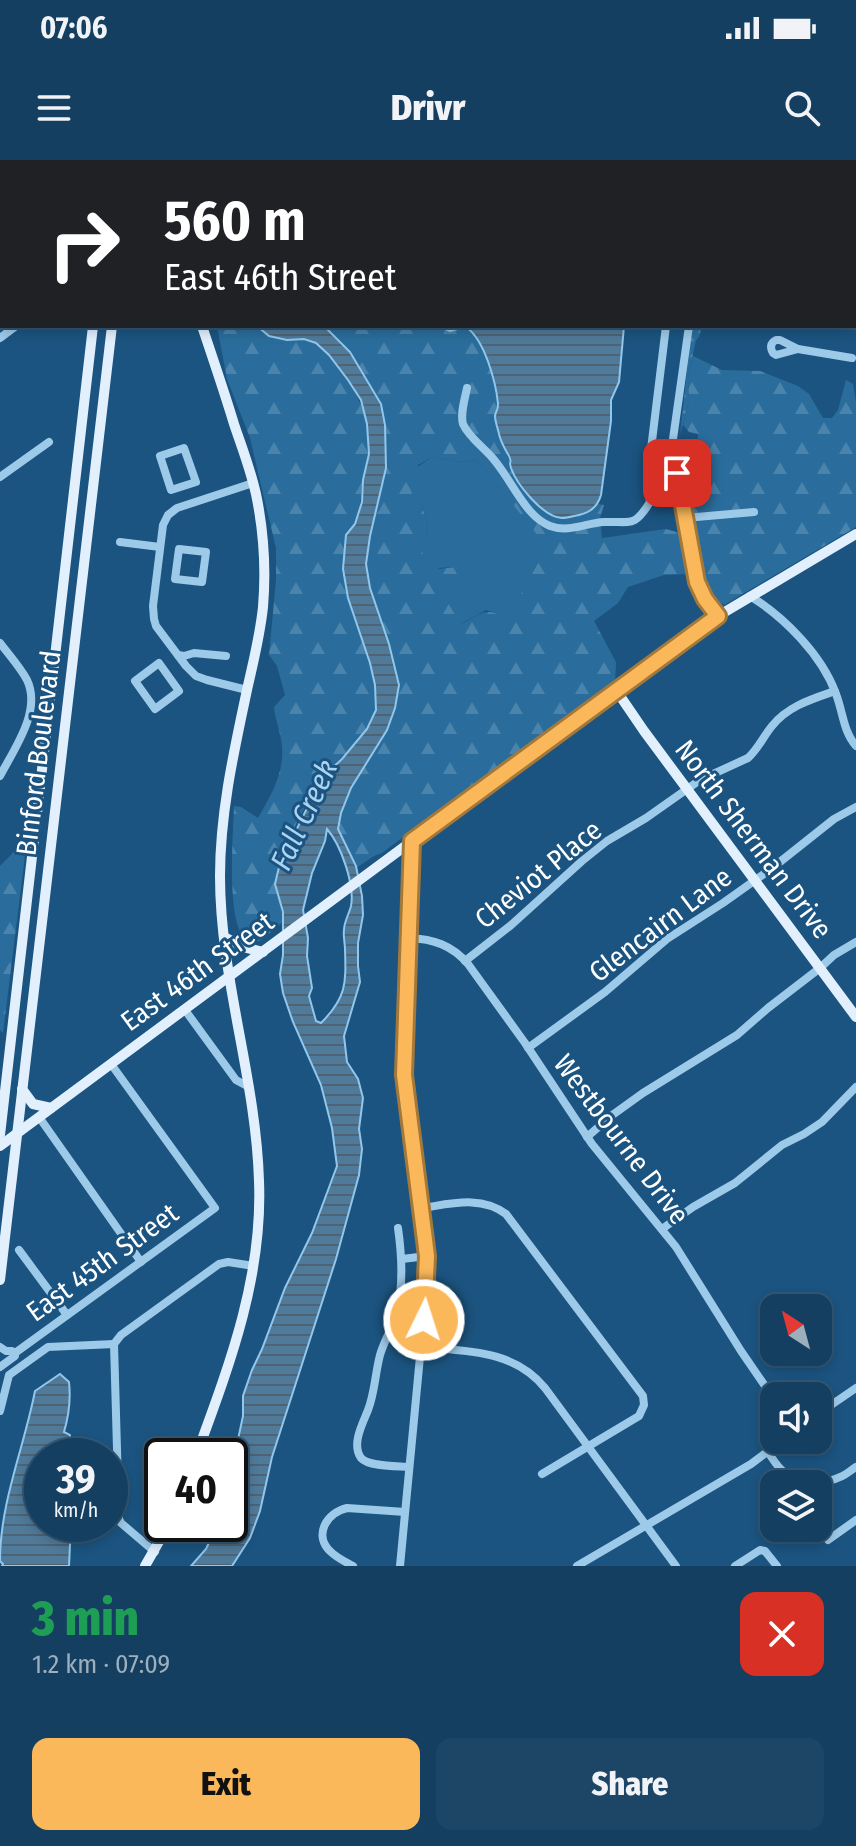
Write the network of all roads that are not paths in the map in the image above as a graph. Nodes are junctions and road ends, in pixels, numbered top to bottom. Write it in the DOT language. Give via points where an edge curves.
graph roads {
  1 [pos="93,328"];
  2 [pos="112,328"];
  3 [pos="203,328"];
  4 [pos="666,328"];
  5 [pos="689,328"];
  6 [pos="798,349"];
  7 [pos="855,359"];
  8 [pos="467,388"];
  9 [pos="49,442"];
  10 [pos="652,442"];
  11 [pos="672,446"];
  12 [pos="0,477"];
  13 [pos="196,482"];
  14 [pos="253,483"];
  15 [pos="202,500"];
  16 [pos="754,512"];
  17 [pos="685,518"];
  18 [pos="856,534"];
  19 [pos="120,542"];
  20 [pos="160,547"];
  21 [pos="157,575"];
  22 [pos="175,579"];
  23 [pos="750,596"];
  24 [pos="718,616"];
  25 [pos="0,643"];
  26 [pos="178,655"];
  27 [pos="226,656"];
  28 [pos="159,663"];
  29 [pos="247,690"];
  30 [pos="616,690"];
  31 [pos="835,691"];
  32 [pos="856,746"];
  33 [pos="0,776"];
  34 [pos="687,789"];
  35 [pos="856,807"];
  36 [pos="412,841"];
  37 [pos="755,881"];
  38 [pos="224,937"];
  39 [pos="409,938"];
  40 [pos="856,942"];
  41 [pos="267,949"];
  42 [pos="465,961"];
  43 [pos="820,968"];
  44 [pos="230,977"];
  45 [pos="185,1010"];
  46 [pos="856,1017"];
  47 [pos="528,1048"];
  48 [pos="111,1064"];
  49 [pos="249,1087"];
  50 [pos="856,1087"];
  51 [pos="22,1088"];
  52 [pos="51,1108"];
  53 [pos="39,1117"];
  54 [pos="17,1133"];
  55 [pos="0,1135"];
  56 [pos="587,1137"];
  57 [pos="0,1146"];
  58 [pos="422,1208"];
  59 [pos="398,1228"];
  60 [pos="662,1229"];
  61 [pos="19,1250"];
  62 [pos="427,1256"];
  63 [pos="402,1259"];
  64 [pos="141,1262"];
  65 [pos="254,1266"];
  66 [pos="0,1280"];
  67 [pos="67,1315"];
  68 [pos="114,1344"];
  69 [pos="0,1347"];
  70 [pos="422,1347"];
  71 [pos="15,1353"];
  72 [pos="0,1367"];
  73 [pos="762,1382"];
  74 [pos="856,1388"];
  75 [pos="832,1404"];
  76 [pos="0,1411"];
  77 [pos="202,1438"];
  78 [pos="588,1447"];
  79 [pos="765,1454"];
  80 [pos="769,1454"];
  81 [pos="409,1467"];
  82 [pos="856,1467"];
  83 [pos="542,1474"];
  84 [pos="405,1512"];
  85 [pos="856,1520"];
  86 [pos="645,1526"];
  87 [pos="832,1537"];
  88 [pos="160,1542"];
  89 [pos="155,1552"];
  90 [pos="145,1566"];
  91 [pos="353,1566"];
  92 [pos="400,1566"];
  93 [pos="577,1566"];
  94 [pos="676,1566"];
  95 [pos="735,1566"];
  96 [pos="777,1566"];
  1 -- 55 [label="main road, Binford Boulevard"];
  2 -- 51 [label="main road, Binford Boulevard"];
  3 -- 14 [label="main road"];
  4 -- 10 [label="street"];
  5 -- 11 [label="street"];
  6 -- 7 [label="street"];
  8 -- 10 [label="street" via="464,426 530,511 551,526 620,524 644,513 650,502"];
  9 -- 12 [label="street"];
  10 -- 11 [label="street"];
  11 -- 17 [label="street"];
  13 -- 13 [label="street" via="171,490 160,456 184,448"];
  13 -- 15 [label="street"];
  14 -- 15 [label="street"];
  14 -- 29 [label="main road" via="264,581"];
  15 -- 20 [label="street" via="168,515"];
  16 -- 17 [label="street"];
  17 -- 24 [label="street" via="697,582"];
  18 -- 23 [label="main road, East 46th Street"];
  19 -- 20 [label="street"];
  20 -- 21 [label="street"];
  21 -- 22 [label="street"];
  21 -- 26 [label="street" via="154,619"];
  22 -- 22 [label="street" via="202,582 206,552 179,549"];
  23 -- 24 [label="main road, East 46th Street"];
  23 -- 31 [label="street" via="801,639"];
  24 -- 30 [label="main road, East 46th Street"];
  25 -- 33 [label="street" via="31,696 28,720"];
  26 -- 27 [label="street"];
  26 -- 28 [label="street"];
  26 -- 29 [label="street" via="204,680"];
  28 -- 28 [label="street" via="135,681 155,709 179,691"];
  29 -- 38 [label="main road" via="221,845"];
  30 -- 34 [label="main road, North Sherman Drive"];
  30 -- 36 [label="main road, East 46th Street"];
  31 -- 32 [label="street"];
  31 -- 34 [label="street, Cheviot Place" via="792,709 773,724 748,758"];
  34 -- 37 [label="main road, North Sherman Drive"];
  34 -- 42 [label="street, Cheviot Place" via="592,852"];
  35 -- 37 [label="street, Glencairn Lane"];
  36 -- 39 [label="street"];
  36 -- 41 [label="main road, East 46th Street"];
  37 -- 43 [label="main road, North Sherman Drive"];
  37 -- 47 [label="street, Glencairn Lane" via="667,939"];
  38 -- 41 [label="main road" via="243,947"];
  38 -- 44 [label="main road"];
  39 -- 42 [label="street, Westbourne Drive" via="440,943"];
  39 -- 58 [label="street" via="404,1075"];
  40 -- 43 [label="street"];
  41 -- 44 [label="main road, East 46th Street"];
  42 -- 47 [label="street, Westbourne Drive"];
  43 -- 46 [label="main road, North Sherman Drive"];
  43 -- 56 [label="street" via="737,1035 643,1093"];
  44 -- 45 [label="main road, East 46th Street"];
  44 -- 49 [label="main road"];
  45 -- 48 [label="main road, East 46th Street"];
  45 -- 49 [label="street" via="236,1080"];
  47 -- 56 [label="street, Westbourne Drive"];
  48 -- 52 [label="main road, East 46th Street"];
  48 -- 64 [label="street, East 45th Street" via="215,1208"];
  49 -- 65 [label="main road" via="260,1181"];
  50 -- 60 [label="street" via="822,1122"];
  51 -- 52 [label="main road" via="33,1104"];
  51 -- 54 [label="main road, Binford Boulevard"];
  52 -- 53 [label="main road, East 46th Street"];
  53 -- 54 [label="main road, East 46th Street"];
  53 -- 64 [label="street"];
  54 -- 57 [label="main road, East 46th Street"];
  54 -- 66 [label="main road, Binford Boulevard"];
  56 -- 60 [label="street, Westbourne Drive"];
  58 -- 62 [label="street"];
  58 -- 78 [label="street" via="479,1202 506,1214 641,1392 642,1413"];
  59 -- 63 [label="street"];
  60 -- 73 [label="street, Westbourne Drive"];
  61 -- 67 [label="street"];
  62 -- 63 [label="street"];
  62 -- 70 [label="street"];
  63 -- 81 [label="street" via="397,1310 358,1449 367,1462"];
  64 -- 67 [label="street, East 45th Street"];
  65 -- 68 [label="street" via="219,1264"];
  65 -- 77 [label="main road" via="237,1339"];
  67 -- 71 [label="street, East 45th Street"];
  68 -- 76 [label="street" via="48,1347 9,1375"];
  68 -- 89 [label="street" via="119,1519"];
  69 -- 71 [label="street, East 45th Street"];
  70 -- 78 [label="street" via="489,1353 516,1363 540,1382"];
  70 -- 81 [label="street"];
  71 -- 72 [label="street, East 45th Street"];
  74 -- 75 [label="street"];
  78 -- 83 [label="street"];
  78 -- 86 [label="street"];
  79 -- 86 [label="street"];
  80 -- 82 [label="street" via="785,1472 807,1480 834,1479"];
  81 -- 84 [label="street"];
  84 -- 91 [label="street" via="347,1508 330,1516 323,1531 325,1544"];
  84 -- 92 [label="street"];
  85 -- 87 [label="street"];
  86 -- 93 [label="street"];
  86 -- 94 [label="street"];
  88 -- 89 [label="main road"];
  89 -- 90 [label="main road"];
  95 -- 96 [label="street" via="760,1550"];
}
